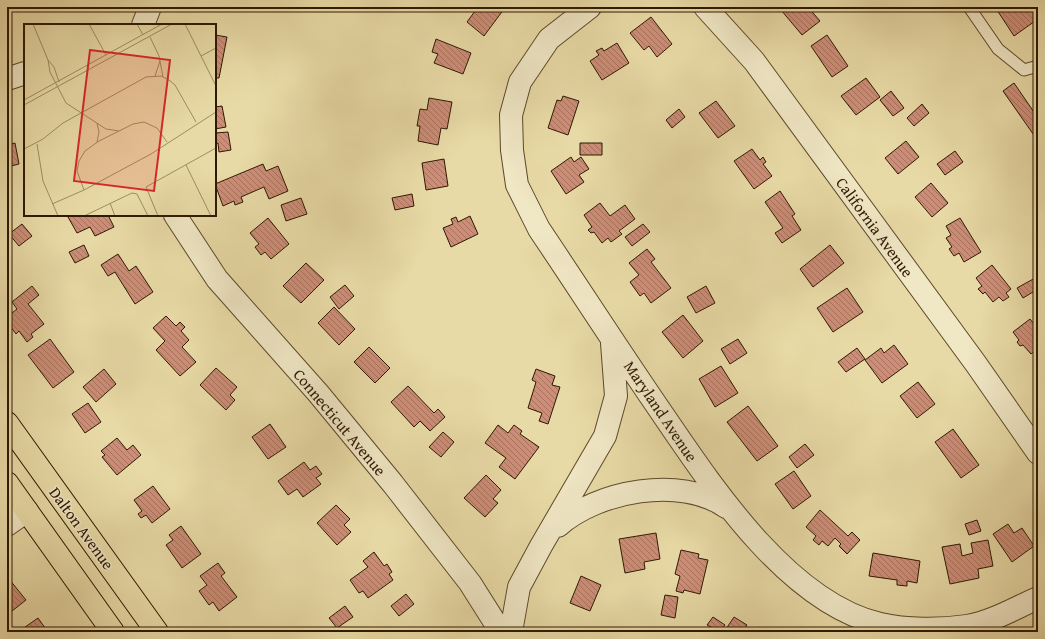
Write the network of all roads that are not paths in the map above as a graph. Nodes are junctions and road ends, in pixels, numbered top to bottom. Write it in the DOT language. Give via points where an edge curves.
graph roads {
  1 [pos="150,7"];
  2 [pos="590,7"];
  3 [pos="705,7"];
  4 [pos="969,7"];
  5 [pos="143,24"];
  6 [pos="1038,66"];
  7 [pos="24,73"];
  8 [pos="7,79"];
  9 [pos="24,82"];
  10 [pos="7,83"];
  11 [pos="176,216"];
  12 [pos="612,338"];
  13 [pos="7,423"];
  14 [pos="1038,453"];
  15 [pos="7,483"];
  16 [pos="27,511"];
  17 [pos="736,514"];
  18 [pos="7,525"];
  19 [pos="550,533"];
  20 [pos="1038,598"];
  21 [pos="113,632"];
  22 [pos="157,632"];
  23 [pos="501,632"];
  24 [pos="510,632"];
  1 -- 5 [label="street"];
  2 -- 12 [label="street, Maryland Avenue" via="549,39 520,82 512,115 512,150 517,185 539,229"];
  3 -- 14 [label="street, California Avenue" via="754,61 976,364"];
  4 -- 6 [label="lane" via="998,49 1024,70"];
  7 -- 8 [label="street"];
  9 -- 10 [label="street"];
  11 -- 23 [label="street, Connecticut Avenue" via="217,279 318,393 393,484 470,583"];
  12 -- 17 [label="street, Maryland Avenue" via="709,481"];
  12 -- 19 [label="street" via="616,396 605,436"];
  13 -- 22 [label="main road, Dalton Avenue"];
  15 -- 16 [label="main road"];
  16 -- 18 [label="street"];
  16 -- 21 [label="main road"];
  17 -- 19 [label="street" via="703,495 683,491 639,492 600,501 581,509"];
  17 -- 20 [label="street, Maryland Avenue" via="799,581 843,611 880,624 921,628 967,626 996,617"];
  19 -- 24 [label="street" via="540,546 519,586"];
}
